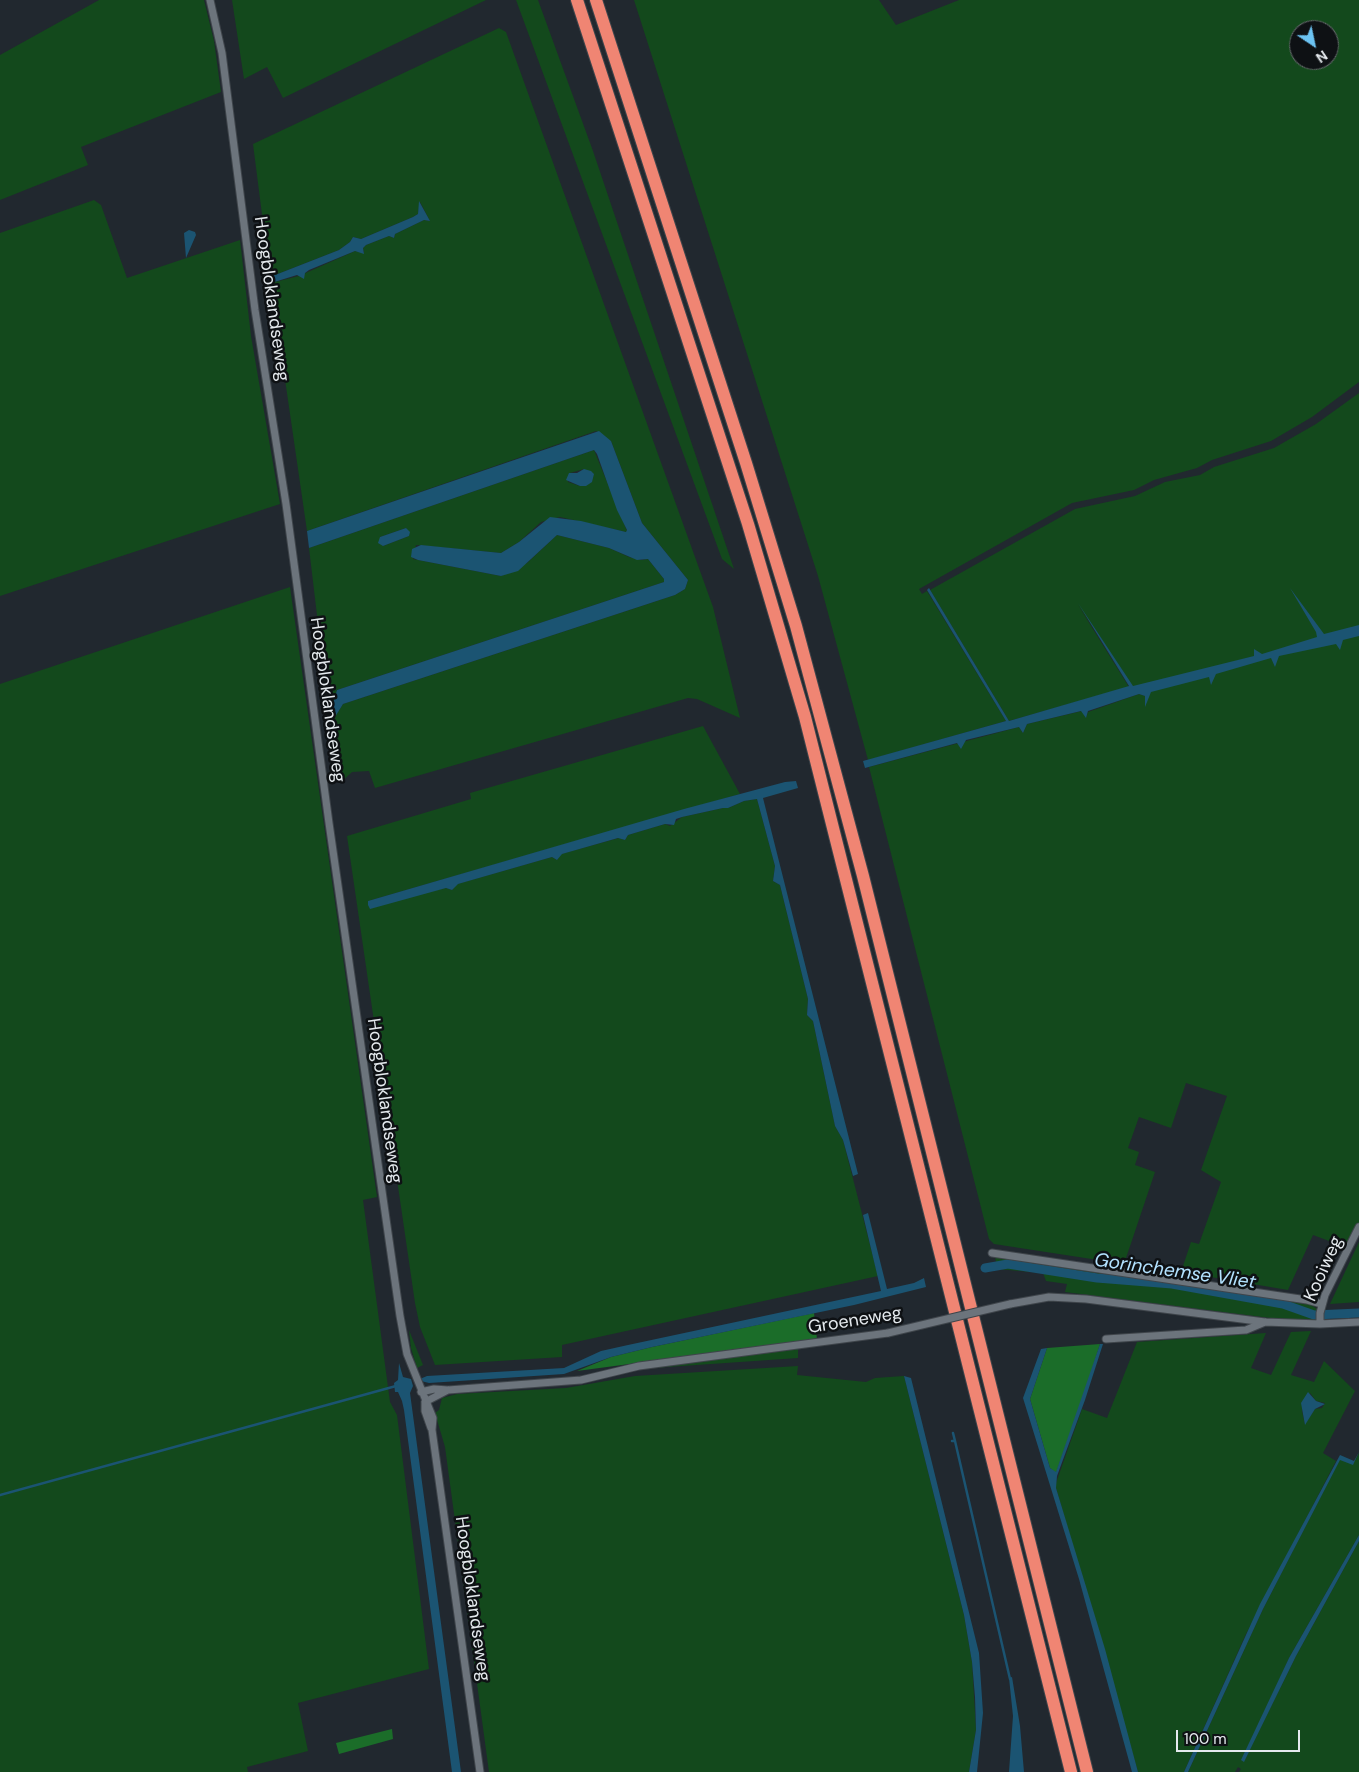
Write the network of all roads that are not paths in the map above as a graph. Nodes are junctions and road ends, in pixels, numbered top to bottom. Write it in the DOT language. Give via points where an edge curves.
graph roads {
  1 [pos="210,0"];
  2 [pos="575,0"];
  3 [pos="596,0"];
  4 [pos="1359,1226"];
  5 [pos="992,1253"];
  6 [pos="1322,1304"];
  7 [pos="1320,1318"];
  8 [pos="1265,1322"];
  9 [pos="1359,1322"];
  10 [pos="1106,1339"];
  11 [pos="420,1389"];
  12 [pos="448,1390"];
  13 [pos="425,1402"];
  14 [pos="480,1772"];
  15 [pos="1071,1772"];
  16 [pos="1087,1772"];
  1 -- 11 [label="street, Hoogbloklandseweg" via="222,53 255,310 286,504 328,824 400,1316 407,1354"];
  2 -- 15 [label="highway" via="745,515 804,716"];
  3 -- 16 [label="highway" via="796,626 860,867"];
  4 -- 6 [label="street, Kooiweg"];
  5 -- 6 [label="street"];
  6 -- 7 [label="street, Kooiweg"];
  7 -- 8 [label="street, Groeneweg"];
  7 -- 9 [label="street, Groeneweg"];
  8 -- 10 [label="street, Groeneweg" via="1246,1330"];
  8 -- 12 [label="street, Groeneweg, bridge" via="1049,1297 888,1333 657,1363 581,1380"];
  11 -- 12 [label="street, Groeneweg"];
  11 -- 13 [label="street, Hoogbloklandseweg"];
  12 -- 13 [label="street, Groeneweg"];
  13 -- 14 [label="street, Hoogbloklandseweg" via="432,1412"];
}
